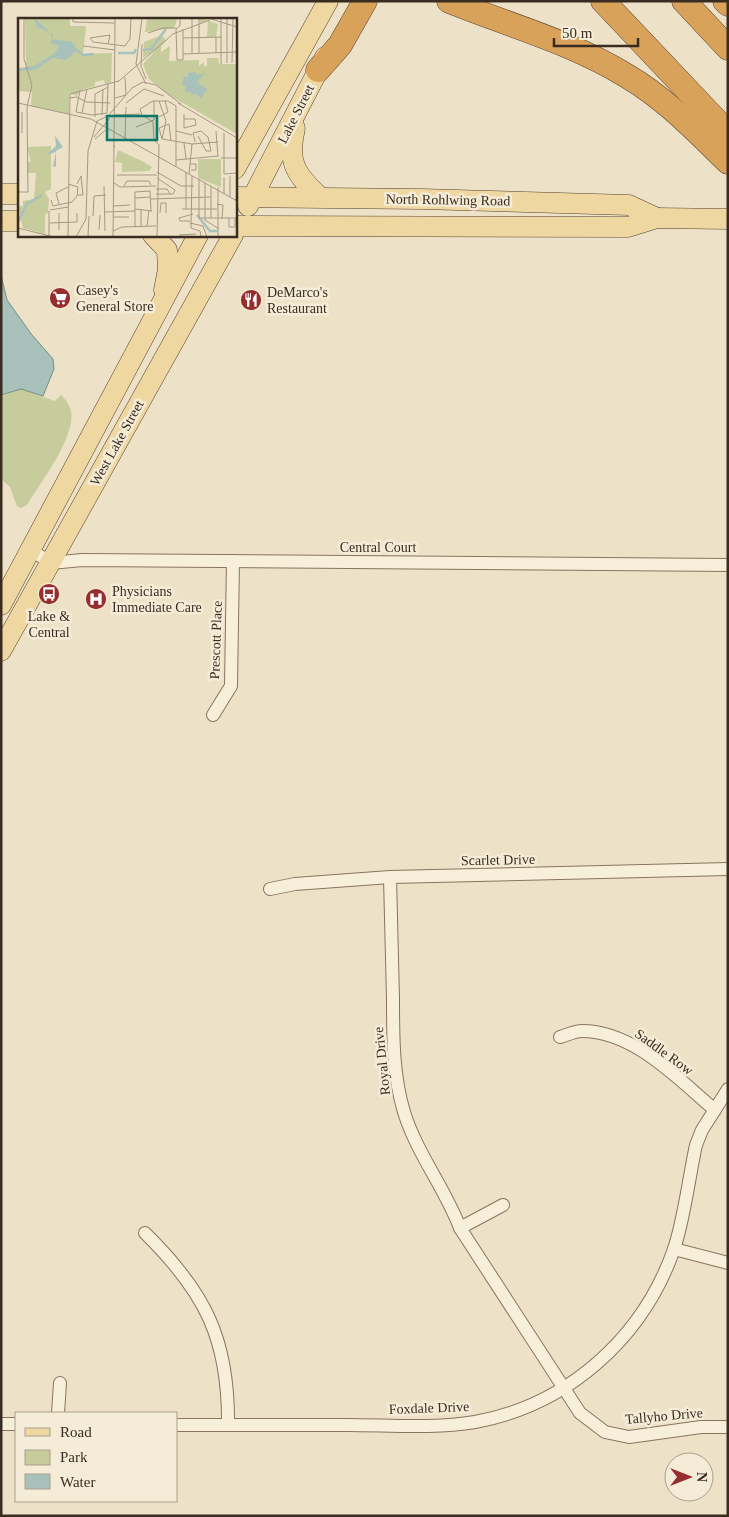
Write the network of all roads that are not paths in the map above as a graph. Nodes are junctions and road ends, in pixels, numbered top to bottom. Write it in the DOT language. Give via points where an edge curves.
graph roads {
  1 [pos="328,1"];
  2 [pos="353,1"];
  3 [pos="365,1"];
  4 [pos="449,1"];
  5 [pos="603,1"];
  6 [pos="684,1"];
  7 [pos="728,48"];
  8 [pos="318,70"];
  9 [pos="300,107"];
  10 [pos="720,136"];
  11 [pos="728,162"];
  12 [pos="236,167"];
  13 [pos="1,194"];
  14 [pos="18,194"];
  15 [pos="244,197"];
  16 [pos="320,197"];
  17 [pos="657,218"];
  18 [pos="728,219"];
  19 [pos="1,221"];
  20 [pos="18,221"];
  21 [pos="236,225"];
  22 [pos="236,229"];
  23 [pos="154,236"];
  24 [pos="197,236"];
  25 [pos="231,236"];
  26 [pos="162,305"];
  27 [pos="31,550"];
  28 [pos="233,562"];
  29 [pos="51,563"];
  30 [pos="728,565"];
  31 [pos="1,605"];
  32 [pos="1,651"];
  33 [pos="213,715"];
  34 [pos="728,869"];
  35 [pos="390,878"];
  36 [pos="270,889"];
  37 [pos="560,1037"];
  38 [pos="728,1089"];
  39 [pos="715,1110"];
  40 [pos="504,1204"];
  41 [pos="460,1228"];
  42 [pos="145,1233"];
  43 [pos="674,1249"];
  44 [pos="728,1264"];
  45 [pos="60,1383"];
  46 [pos="563,1388"];
  47 [pos="58,1412"];
  48 [pos="1,1424"];
  49 [pos="15,1424"];
  50 [pos="178,1425"];
  51 [pos="228,1425"];
  52 [pos="728,1428"];
  1 -- 12 [label="main road, Lake Street"];
  2 -- 8 [label="main road, Lake Street"];
  3 -- 8 [label="highway" via="340,45"];
  4 -- 10 [label="highway" via="571,48 626,75"];
  5 -- 10 [label="highway"];
  6 -- 7 [label="highway"];
  8 -- 9 [label="main road, Lake Street"];
  9 -- 15 [label="main road, Lake Street"];
  9 -- 16 [label="main road" via="291,146 293,164"];
  10 -- 11 [label="highway"];
  13 -- 14 [label="main road"];
  15 -- 16 [label="main road, North Rohlwing Road"];
  15 -- 21 [label="main road, Lake Street"];
  16 -- 17 [label="main road, North Rohlwing Road" via="629,205"];
  17 -- 18 [label="main road, North Rohlwing Road"];
  17 -- 22 [label="main road, North Rohlwing Road" via="628,227"];
  19 -- 20 [label="main road"];
  23 -- 26 [label="main road" via="167,250 168,268"];
  24 -- 26 [label="main road, West Lake Street"];
  25 -- 29 [label="main road, West Lake Street"];
  26 -- 27 [label="main road, West Lake Street"];
  27 -- 29 [label="street"];
  27 -- 31 [label="main road, West Lake Street"];
  28 -- 29 [label="street, Central Court" via="82,560"];
  28 -- 30 [label="street, Central Court"];
  28 -- 33 [label="street, Prescott Place" via="231,686"];
  29 -- 32 [label="main road, West Lake Street"];
  34 -- 35 [label="street, Scarlet Drive"];
  35 -- 36 [label="street, Scarlet Drive" via="295,884"];
  35 -- 41 [label="street, Royal Drive" via="394,1044 401,1100 404,1113"];
  37 -- 39 [label="street, Saddle Row" via="581,1031 620,1039 662,1065"];
  38 -- 39 [label="street, Foxdale Drive"];
  39 -- 43 [label="street, Foxdale Drive" via="696,1145"];
  40 -- 41 [label="street"];
  41 -- 46 [label="street, Royal Drive"];
  42 -- 51 [label="street" via="189,1281 209,1318 227,1377"];
  43 -- 44 [label="street"];
  43 -- 46 [label="street, Foxdale Drive" via="652,1297 629,1331 600,1363"];
  45 -- 47 [label="street"];
  46 -- 51 [label="street, Foxdale Drive" via="519,1410 474,1422 444,1425"];
  46 -- 52 [label="street, Tallyho Drive" via="580,1413 605,1432 629,1436 701,1427"];
  48 -- 49 [label="street"];
  50 -- 51 [label="street, Foxdale Drive"];
}
